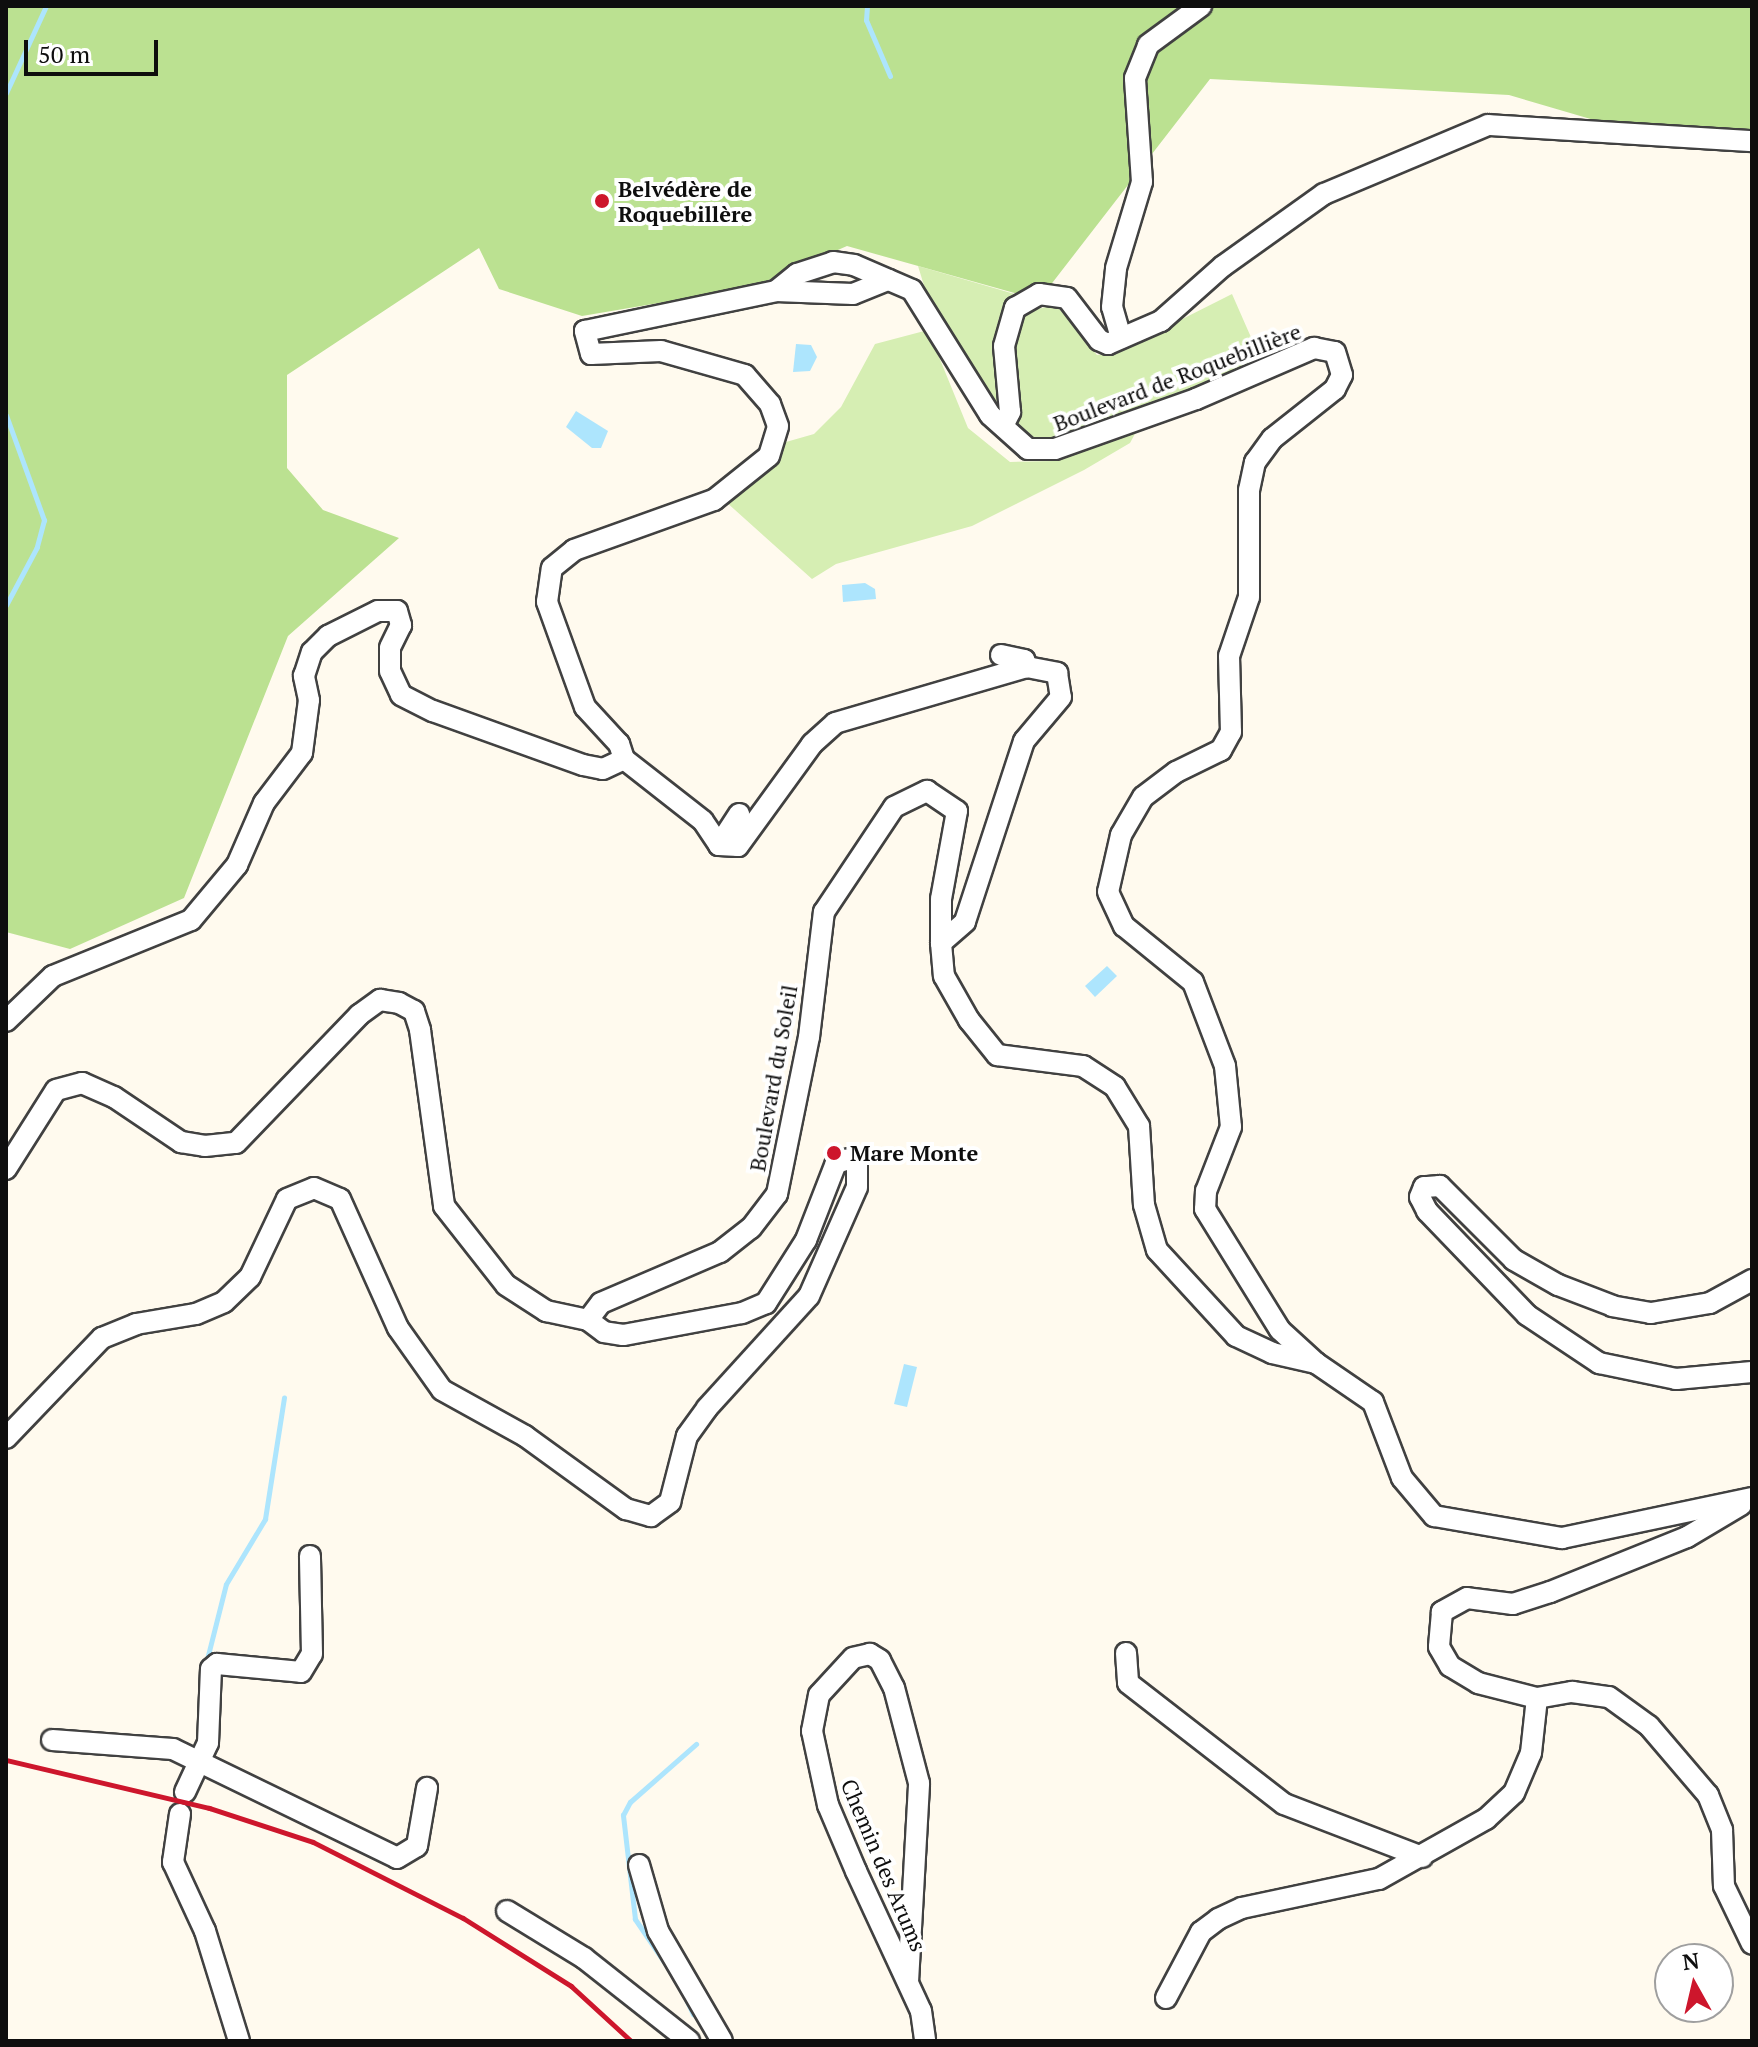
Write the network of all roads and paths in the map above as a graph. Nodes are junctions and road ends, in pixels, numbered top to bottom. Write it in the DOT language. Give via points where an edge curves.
graph roads {
  1 [pos="1201,6"];
  2 [pos="1752,141"];
  3 [pos="888,280"];
  4 [pos="776,291"];
  5 [pos="1121,338"];
  6 [pos="1003,426"];
  7 [pos="1001,655"];
  8 [pos="1027,667"];
  9 [pos="624,759"];
  10 [pos="720,815"];
  11 [pos="719,845"];
  12 [pos="941,943"];
  13 [pos="6,1021"];
  14 [pos="6,1169"];
  15 [pos="1752,1280"];
  16 [pos="588,1320"];
  17 [pos="1316,1363"];
  18 [pos="1752,1372"];
  19 [pos="6,1438"];
  20 [pos="1749,1499"];
  21 [pos="310,1556"];
  22 [pos="1126,1653"];
  23 [pos="1537,1698"];
  24 [pos="52,1740"];
  25 [pos="195,1763"];
  26 [pos="427,1788"];
  27 [pos="185,1792"];
  28 [pos="180,1814"];
  29 [pos="1422,1857"];
  30 [pos="639,1865"];
  31 [pos="507,1911"];
  32 [pos="1752,1944"];
  33 [pos="908,1982"];
  34 [pos="1166,1998"];
  35 [pos="239,2041"];
  36 [pos="689,2041"];
  37 [pos="722,2041"];
  38 [pos="925,2041"];
  1 -- 5 [label="street" via="1148,45 1135,78 1142,182 1116,268 1112,307"];
  2 -- 5 [label="street" via="1488,125 1324,194 1223,266 1161,321"];
  3 -- 4 [label="street, Boulevard de Roquebillière" via="873,290 830,297"];
  3 -- 4 [label="street, Boulevard de Roquebillière" via="833,262 797,274"];
  3 -- 6 [label="street, Boulevard de Roquebillière" via="912,290 975,393"];
  4 -- 9 [label="street, Boulevard de Roquebillière" via="585,331 591,354 661,351 745,375 770,404 778,426 769,456 714,500 574,550 552,568 547,602 585,707 619,744"];
  5 -- 6 [label="street" via="1108,344 1099,340 1067,298 1039,294 1015,308 1004,346 1010,412"];
  6 -- 17 [label="street, Boulevard de Roquebillière" via="1028,449 1055,449 1196,399 1314,348 1335,352 1342,375 1335,389 1272,439 1255,462 1249,490 1249,597 1229,656 1231,732 1221,750 1176,772 1143,797 1121,835 1108,892 1124,926 1193,982 1225,1066 1231,1127 1206,1191 1205,1209 1280,1330"];
  7 -- 8 [label="street" via="1024,660"];
  8 -- 11 [label="street" via="835,723 812,744 738,846"];
  8 -- 12 [label="street" via="1057,673 1061,697 1024,741 965,922"];
  9 -- 10 [label="street"];
  9 -- 13 [label="street" via="603,769 583,765 401,695 390,671 390,648 401,625 397,611 378,611 328,636 312,652 304,676 309,700 302,753 264,803 237,865 191,920 53,976"];
  10 -- 11 [label="street"];
  10 -- 11 [label="street"];
  12 -- 16 [label="street, Boulevard du Soleil" via="941,899 957,811 927,791 894,807 824,912 809,1037 777,1194 751,1228 720,1252 601,1303"];
  12 -- 17 [label="street, Boulevard du Soleil" via="944,976 997,1055 1083,1066 1115,1087 1139,1126 1144,1205 1157,1250 1194,1296 1236,1336 1272,1353"];
  14 -- 16 [label="street" via="56,1090 82,1083 114,1097 181,1142 236,1143 359,1015 380,1000 399,1003 414,1011 420,1030 444,1206 506,1285 546,1311"];
  15 -- 18 [label="street" via="1710,1303 1651,1313 1613,1306 1558,1285 1514,1260 1440,1186 1424,1187 1420,1197 1427,1211 1527,1315 1599,1363 1676,1379"];
  16 -- 19 [label="street" via="604,1332 623,1335 742,1313 766,1303 806,1240 836,1163 849,1159 857,1164 857,1187 809,1296 707,1408 687,1436 670,1502 651,1516 626,1509 525,1436 442,1390 398,1328 340,1199 314,1188 287,1199 250,1277 224,1302 102,1338"];
  17 -- 20 [label="street, Boulevard du Soleil" via="1373,1402 1402,1478 1434,1516 1562,1538"];
  20 -- 23 [label="street" via="1687,1537 1550,1592 1513,1604 1467,1598 1442,1612 1439,1647 1450,1666 1478,1683"];
  21 -- 25 [label="street" via="312,1654 301,1672 217,1664 211,1669 208,1743"];
  22 -- 29 [label="street" via="1128,1683 1284,1804"];
  23 -- 29 [label="street" via="1531,1753 1514,1793 1486,1819"];
  23 -- 32 [label="street" via="1572,1692 1609,1697 1649,1726 1682,1760 1708,1795 1722,1830 1724,1886"];
  24 -- 25 [label="street" via="173,1749"];
  25 -- 26 [label="street" via="397,1858 417,1846"];
  25 -- 27 [label="street"];
  28 -- 35 [label="street" via="173,1862 205,1931"];
  29 -- 34 [label="street" via="1379,1879 1242,1908 1218,1919 1201,1932"];
  30 -- 37 [label="street" via="658,1931"];
  31 -- 36 [label="street" via="584,1958"];
  33 -- 33 [label="street, Chemin des Arums" via="919,1783 894,1688 880,1660 870,1654 853,1658 819,1695 812,1731 828,1805"];
  33 -- 38 [label="street, Chemin des Arums" via="921,2011"];
}
